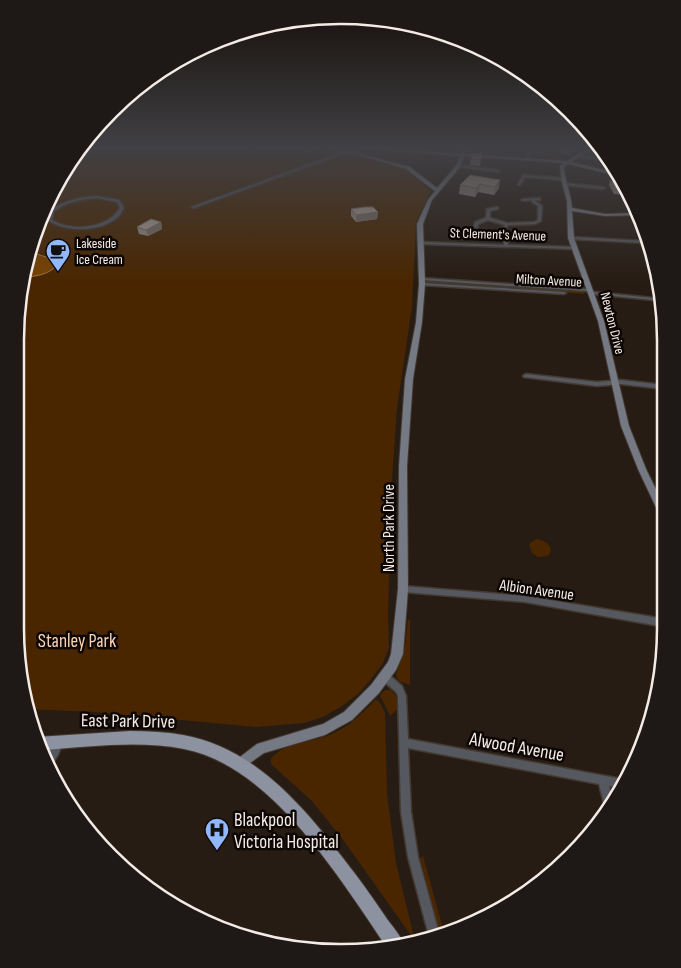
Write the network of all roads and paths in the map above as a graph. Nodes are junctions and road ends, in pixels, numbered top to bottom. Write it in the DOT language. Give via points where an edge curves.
graph roads {
  1 [pos="230,193"];
  2 [pos="435,193"];
  3 [pos="566,193"];
  4 [pos="539,199"];
  5 [pos="523,200"];
  6 [pos="533,201"];
  7 [pos="62,204"];
  8 [pos="193,207"];
  9 [pos="497,208"];
  10 [pos="569,208"];
  11 [pos="631,215"];
  12 [pos="488,219"];
  13 [pos="507,224"];
  14 [pos="482,227"];
  15 [pos="571,238"];
  16 [pos="641,242"];
  17 [pos="422,243"];
  18 [pos="506,245"];
  19 [pos="574,248"];
  20 [pos="422,282"];
  21 [pos="592,293"];
  22 [pos="655,299"];
  23 [pos="526,376"];
  24 [pos="614,382"];
  25 [pos="657,386"];
  26 [pos="657,501"];
  27 [pos="404,589"];
  28 [pos="657,622"];
  29 [pos="384,676"];
  30 [pos="57,742"];
  31 [pos="46,743"];
  32 [pos="403,743"];
  33 [pos="52,757"];
  34 [pos="240,764"];
  35 [pos="603,780"];
  36 [pos="617,783"];
  37 [pos="607,798"];
  38 [pos="433,930"];
  39 [pos="392,940"];
  1 -- 8 [label="street"];
  2 -- 17 [label="street, North Park Drive" via="421,218"];
  3 -- 10 [label="street, Newton Drive"];
  4 -- 6 [label="street"];
  5 -- 6 [label="street"];
  6 -- 13 [label="street" via="540,206 538,222"];
  7 -- 7 [label="street" via="52,211 50,220 74,228 111,220 122,208 118,202 97,197"];
  9 -- 12 [label="street" via="486,210"];
  10 -- 11 [label="street" via="605,215"];
  10 -- 15 [label="street, Newton Drive"];
  12 -- 13 [label="street"];
  12 -- 14 [label="street" via="474,227"];
  13 -- 18 [label="street" via="503,230"];
  15 -- 16 [label="street"];
  15 -- 19 [label="street, Newton Drive"];
  17 -- 18 [label="street, St Clement's Avenue"];
  17 -- 20 [label="street, North Park Drive"];
  18 -- 19 [label="street, St Clement's Avenue"];
  19 -- 21 [label="street, Newton Drive"];
  20 -- 21 [label="street, Milton Avenue"];
  20 -- 27 [label="street, North Park Drive" via="409,379 403,466"];
  21 -- 22 [label="street, Milton Avenue"];
  21 -- 24 [label="street, Newton Drive" via="602,321"];
  23 -- 24 [label="street" via="597,384"];
  24 -- 25 [label="street"];
  24 -- 26 [label="street, Newton Drive" via="631,443"];
  27 -- 28 [label="street, Albion Avenue" via="525,599"];
  27 -- 29 [label="street, North Park Drive" via="400,641 397,654"];
  29 -- 32 [label="street" via="402,696"];
  29 -- 34 [label="street" via="348,716 325,729 261,748"];
  30 -- 31 [label="main road, East Park Drive"];
  30 -- 33 [label="street"];
  30 -- 34 [label="main road, East Park Drive" via="165,739 203,747"];
  32 -- 35 [label="street, Alwood Avenue"];
  32 -- 38 [label="street" via="406,812 413,857"];
  34 -- 39 [label="main road, East Park Drive" via="266,782 293,808 346,874"];
  35 -- 36 [label="street, Alwood Avenue"];
  35 -- 37 [label="street"];
}
